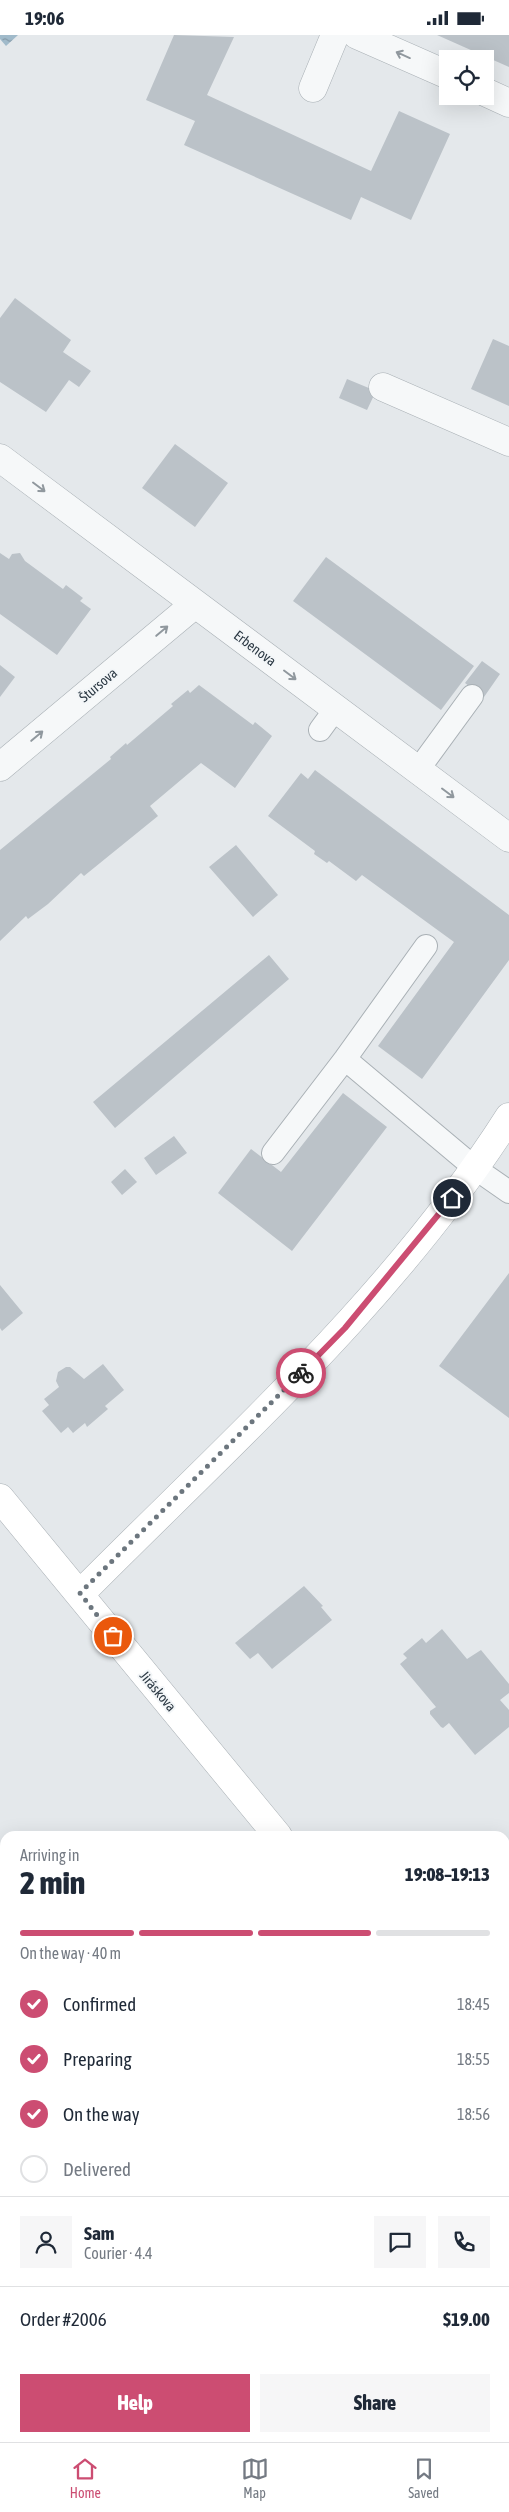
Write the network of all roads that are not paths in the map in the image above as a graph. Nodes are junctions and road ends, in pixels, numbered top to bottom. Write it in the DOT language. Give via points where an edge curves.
graph roads {
  1 [pos="335,35"];
  2 [pos="357,35"];
  3 [pos="439,71"];
  4 [pos="313,88"];
  5 [pos="494,96"];
  6 [pos="509,103"];
  7 [pos="383,387"];
  8 [pos="509,442"];
  9 [pos="0,458"];
  10 [pos="195,604"];
  11 [pos="472,696"];
  12 [pos="0,767"];
  13 [pos="418,770"];
  14 [pos="509,838"];
  15 [pos="426,946"];
  16 [pos="345,1059"];
  17 [pos="509,1117"];
  18 [pos="273,1153"];
  19 [pos="476,1169"];
  20 [pos="509,1192"];
  21 [pos="0,1498"];
  22 [pos="80,1593"];
  23 [pos="274,1831"];
  1 -- 4 [label="street"];
  3 -- 2 [label="street, one-way"];
  5 -- 6 [label="street"];
  7 -- 8 [label="street"];
  9 -- 10 [label="street, Erbenova, one-way"];
  12 -- 10 [label="street, Štursova, one-way"];
  10 -- 13 [label="street, Erbenova, one-way" via="328,719"];
  11 -- 13 [label="lane"];
  13 -- 14 [label="street, Erbenova, one-way"];
  15 -- 16 [label="lane"];
  16 -- 18 [label="lane"];
  16 -- 19 [label="lane"];
  17 -- 19 [label="street"];
  19 -- 20 [label="lane"];
  19 -- 22 [label="street" via="345,1328"];
  21 -- 22 [label="street, Jiráskova"];
  22 -- 23 [label="street, Jiráskova"];
}
